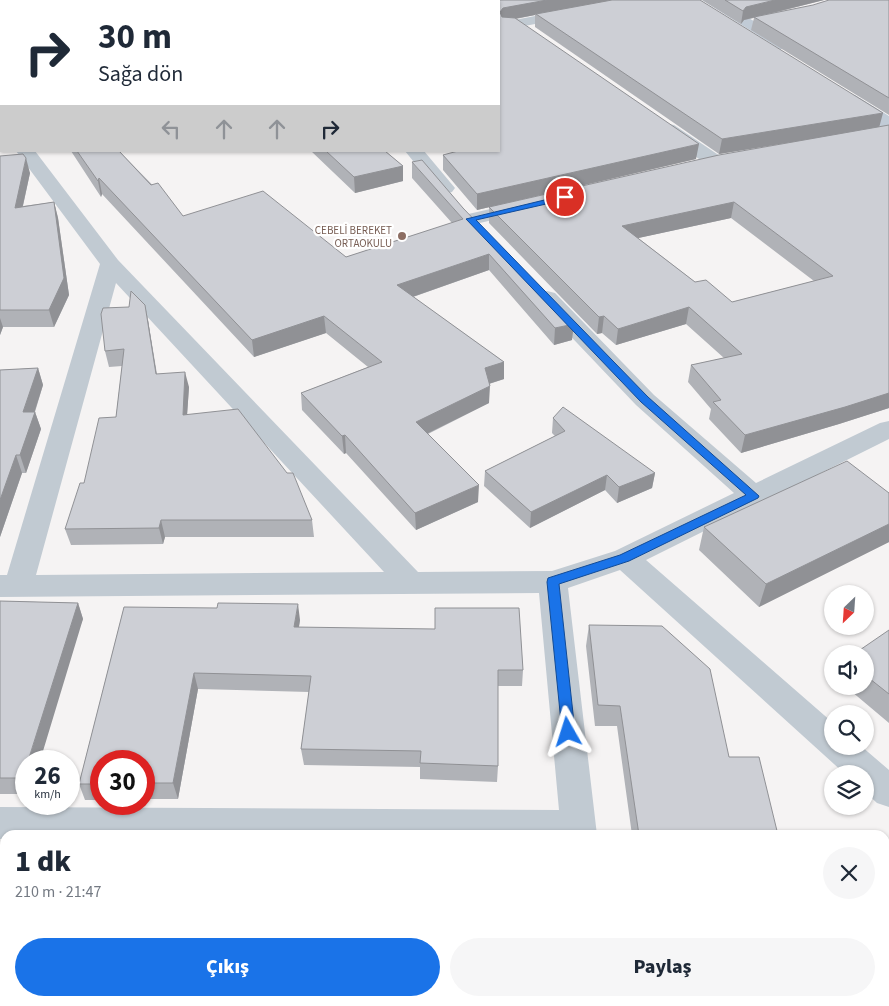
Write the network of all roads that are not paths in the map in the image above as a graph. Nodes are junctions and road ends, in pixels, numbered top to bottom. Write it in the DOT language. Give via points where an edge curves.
graph roads {
  1 [pos="703,3"];
  2 [pos="583,11"];
  3 [pos="773,20"];
  4 [pos="517,24"];
  5 [pos="500,27"];
  6 [pos="743,28"];
  7 [pos="533,35"];
  8 [pos="793,58"];
  9 [pos="889,109"];
  10 [pos="652,118"];
  11 [pos="889,124"];
  12 [pos="889,133"];
  13 [pos="870,136"];
  14 [pos="26,152"];
  15 [pos="415,152"];
  16 [pos="736,159"];
  17 [pos="716,162"];
  18 [pos="697,166"];
  19 [pos="546,202"];
  20 [pos="470,219"];
  21 [pos="491,240"];
  22 [pos="111,264"];
  23 [pos="531,282"];
  24 [pos="889,428"];
  25 [pos="754,496"];
  26 [pos="625,558"];
  27 [pos="553,582"];
  28 [pos="412,584"];
  29 [pos="9,587"];
  30 [pos="824,735"];
  31 [pos="847,755"];
  32 [pos="889,792"];
  33 [pos="0,823"];
  34 [pos="579,830"];
  1 -- 6 [label="main road"];
  2 -- 4 [label="street"];
  3 -- 6 [label="street"];
  4 -- 5 [label="street"];
  4 -- 7 [label="street"];
  6 -- 8 [label="main road"];
  9 -- 11 [label="main road" via="843,88"];
  10 -- 17 [label="street"];
  12 -- 13 [label="street"];
  14 -- 22 [label="street"];
  15 -- 20 [label="street"];
  16 -- 17 [label="street"];
  17 -- 18 [label="street"];
  19 -- 20 [label="street"];
  20 -- 21 [label="street"];
  22 -- 28 [label="street"];
  22 -- 29 [label="street"];
  23 -- 25 [label="street" via="645,400"];
  24 -- 25 [label="street"];
  25 -- 26 [label="street"];
  26 -- 27 [label="street"];
  26 -- 30 [label="street"];
  27 -- 28 [label="street"];
  27 -- 34 [label="street"];
  28 -- 29 [label="street"];
  31 -- 32 [label="street"];
  33 -- 34 [label="street"];
}
